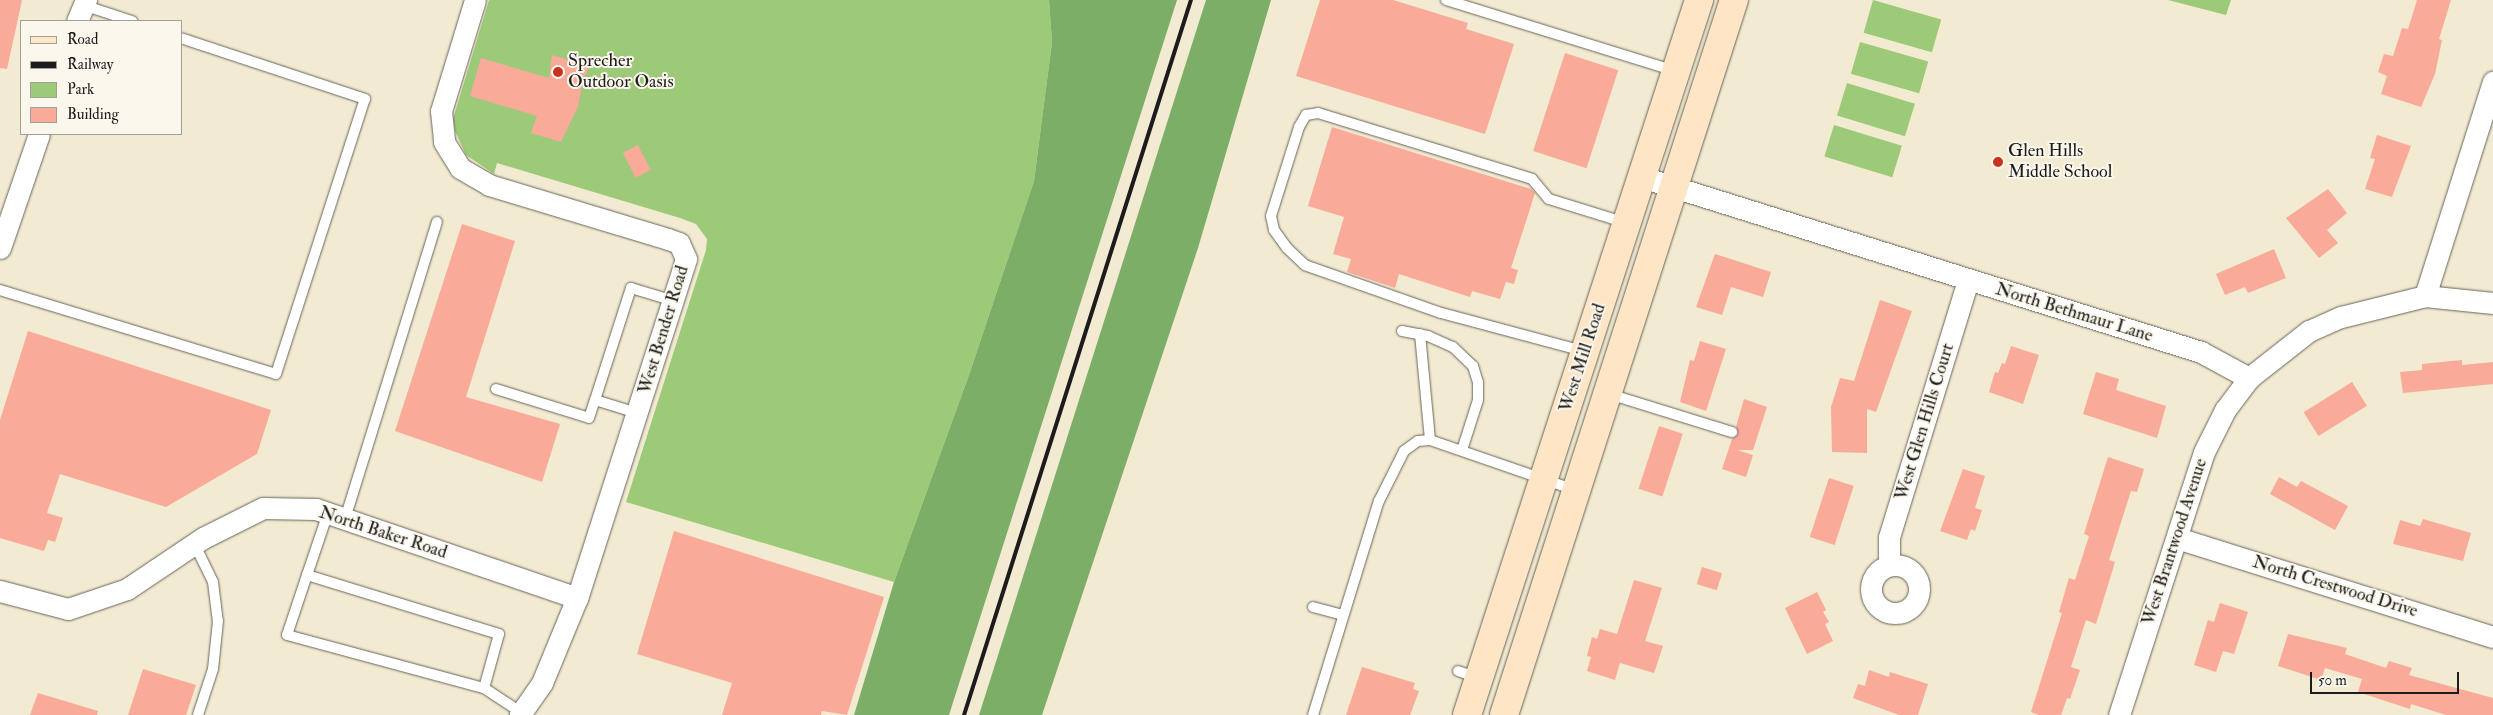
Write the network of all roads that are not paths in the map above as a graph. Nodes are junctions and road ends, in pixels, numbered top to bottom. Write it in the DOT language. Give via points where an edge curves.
graph roads {
  1 [pos="475,0"];
  2 [pos="1446,0"];
  3 [pos="1699,0"];
  4 [pos="1734,0"];
  5 [pos="82,9"];
  6 [pos="128,20"];
  7 [pos="182,38"];
  8 [pos="1676,72"];
  9 [pos="2493,81"];
  10 [pos="39,135"];
  11 [pos="1642,177"];
  12 [pos="1675,187"];
  13 [pos="437,222"];
  14 [pos="1627,223"];
  15 [pos="0,248"];
  16 [pos="1968,280"];
  17 [pos="0,290"];
  18 [pos="2424,296"];
  19 [pos="675,302"];
  20 [pos="2493,304"];
  21 [pos="1402,331"];
  22 [pos="1420,334"];
  23 [pos="1585,352"];
  24 [pos="2249,378"];
  25 [pos="496,389"];
  26 [pos="1608,394"];
  27 [pos="595,400"];
  28 [pos="638,414"];
  29 [pos="1732,432"];
  30 [pos="1430,440"];
  31 [pos="1462,450"];
  32 [pos="1544,480"];
  33 [pos="1576,490"];
  34 [pos="336,516"];
  35 [pos="2177,538"];
  36 [pos="194,544"];
  37 [pos="1889,565"];
  38 [pos="307,575"];
  39 [pos="0,591"];
  40 [pos="577,598"];
  41 [pos="1313,606"];
  42 [pos="1344,615"];
  43 [pos="2493,637"];
  44 [pos="484,688"];
  45 [pos="521,714"];
  46 [pos="198,715"];
  47 [pos="1313,715"];
  48 [pos="1468,715"];
  49 [pos="1504,715"];
  50 [pos="2119,715"];
  1 -- 19 [label="street, West Bender Road" via="441,111 444,142 451,156 472,177 489,185 679,243 686,259"];
  2 -- 8 [label="lane"];
  3 -- 8 [label="main road, West Mill Road"];
  4 -- 12 [label="main road, West Mill Road"];
  5 -- 6 [label="lane"];
  7 -- 17 [label="lane" via="365,99 276,374"];
  8 -- 11 [label="main road, West Mill Road"];
  9 -- 18 [label="street"];
  10 -- 15 [label="street"];
  11 -- 12 [label="street, North Bethmaur Lane"];
  11 -- 14 [label="main road, West Mill Road"];
  12 -- 16 [label="street, North Bethmaur Lane"];
  12 -- 26 [label="main road, West Mill Road"];
  13 -- 34 [label="lane"];
  14 -- 23 [label="main road, West Mill Road"];
  14 -- 23 [label="lane" via="1549,199 1532,179 1318,113 1306,115 1298,127 1271,216 1274,230 1287,248 1306,265 1441,314"];
  16 -- 24 [label="street, North Bethmaur Lane" via="2201,352"];
  16 -- 37 [label="street, West Glen Hills Court" via="1889,537"];
  18 -- 20 [label="street"];
  18 -- 24 [label="street" via="2333,320 2309,331"];
  19 -- 27 [label="lane" via="631,288"];
  19 -- 28 [label="street, West Bender Road"];
  21 -- 22 [label="lane"];
  22 -- 30 [label="lane"];
  22 -- 31 [label="lane" via="1453,347 1473,366 1478,382 1478,400"];
  23 -- 32 [label="main road, West Mill Road"];
  24 -- 35 [label="street, West Brantwood Avenue" via="2225,410 2204,452"];
  25 -- 27 [label="lane" via="590,418"];
  26 -- 29 [label="lane"];
  26 -- 33 [label="main road, West Mill Road"];
  27 -- 28 [label="lane"];
  28 -- 40 [label="street, West Bender Road"];
  30 -- 31 [label="lane"];
  30 -- 42 [label="lane" via="1418,441 1404,452 1393,468 1378,501"];
  31 -- 32 [label="lane"];
  32 -- 33 [label="lane"];
  32 -- 48 [label="main road, West Mill Road" via="1469,675"];
  33 -- 49 [label="main road, West Mill Road"];
  34 -- 36 [label="street, North Baker Road" via="316,509 263,508"];
  34 -- 38 [label="lane"];
  34 -- 40 [label="street, North Baker Road"];
  35 -- 43 [label="street, North Crestwood Drive"];
  35 -- 50 [label="street, West Brantwood Avenue"];
  36 -- 39 [label="street, North Baker Road" via="127,589 68,609"];
  36 -- 46 [label="lane" via="213,582 218,621 213,669"];
  38 -- 44 [label="lane" via="500,634"];
  38 -- 44 [label="lane" via="287,635"];
  40 -- 45 [label="street, West Bender Road" via="542,683"];
  41 -- 42 [label="lane"];
  42 -- 47 [label="lane"];
  44 -- 45 [label="lane"];
}
